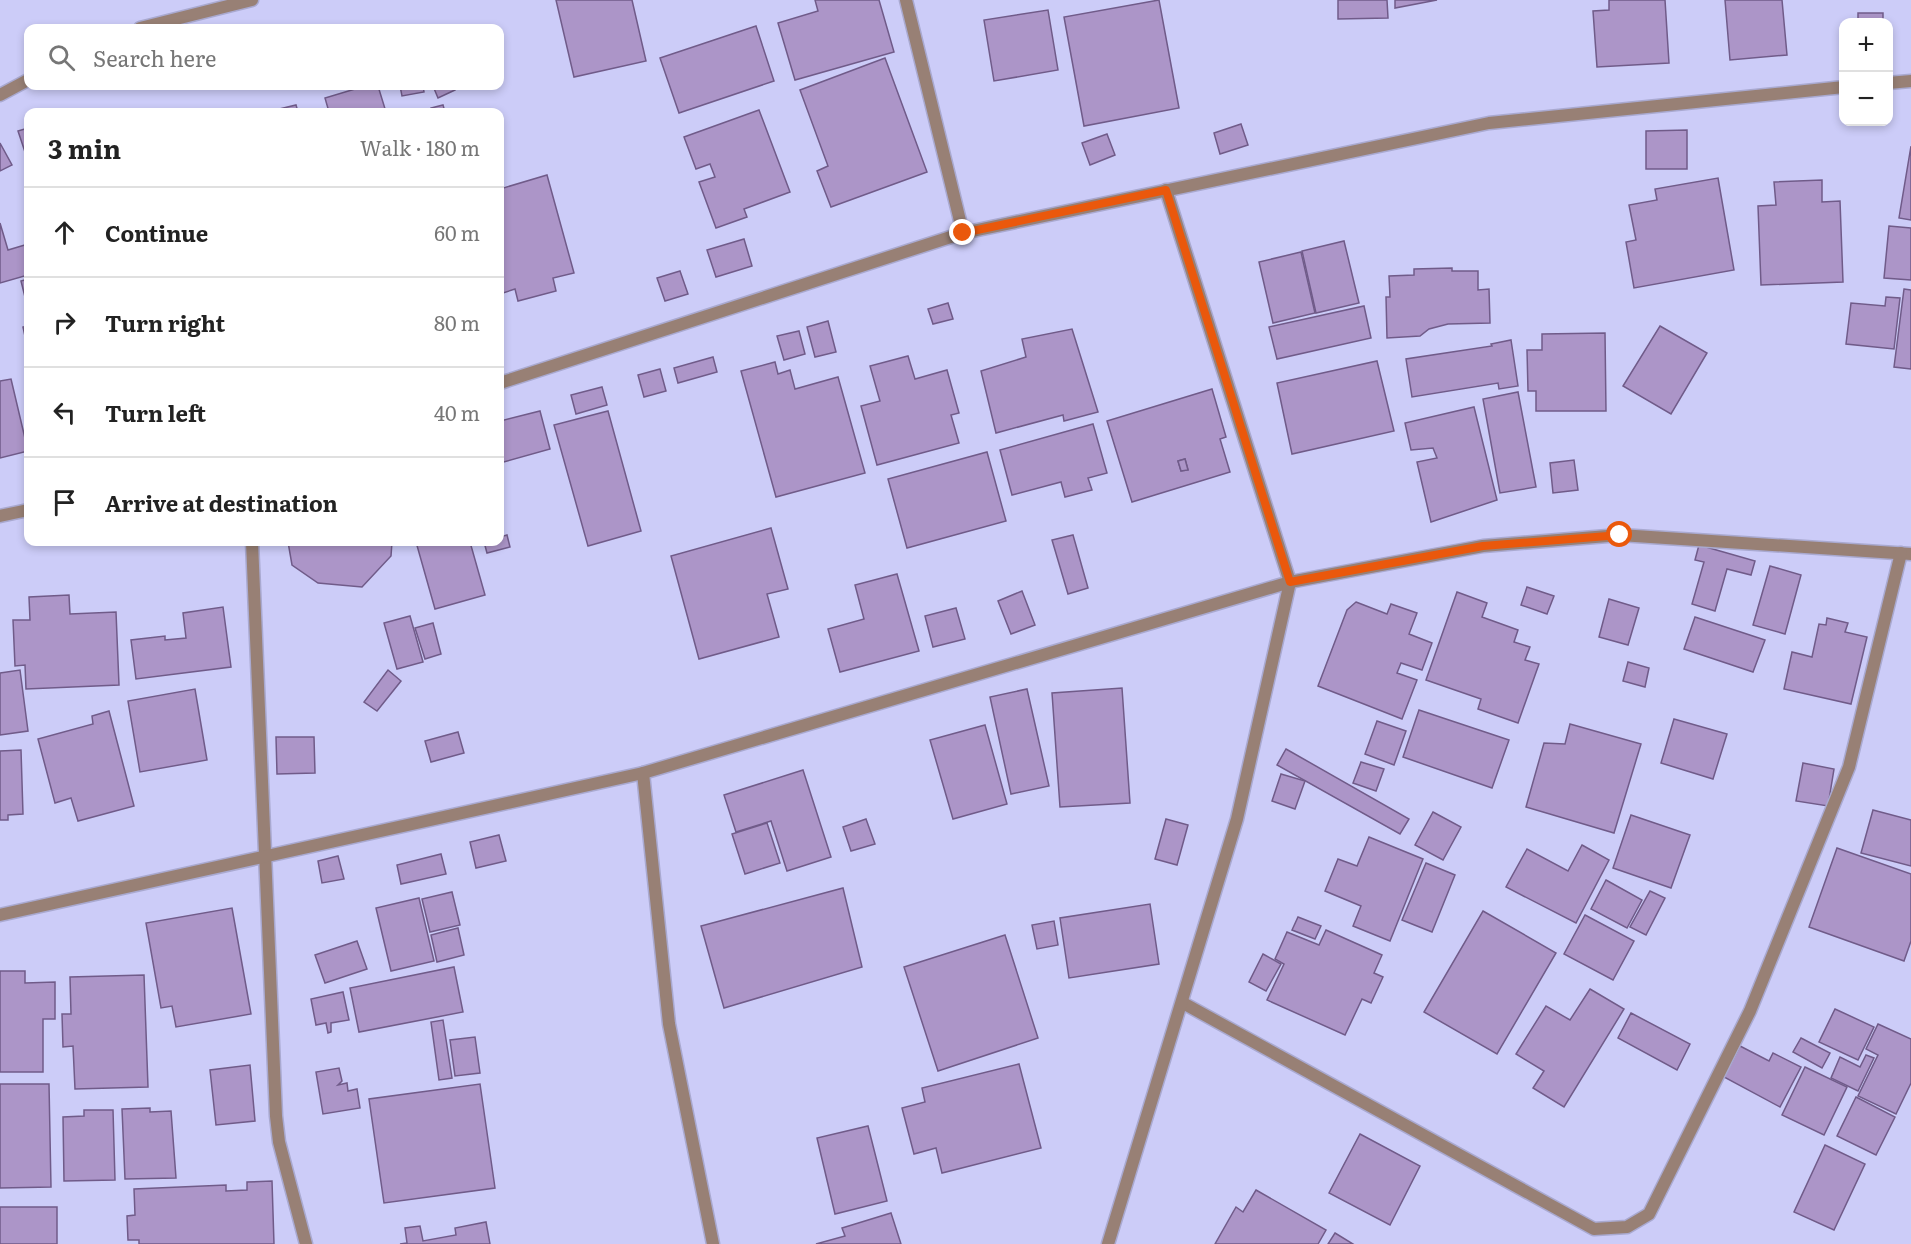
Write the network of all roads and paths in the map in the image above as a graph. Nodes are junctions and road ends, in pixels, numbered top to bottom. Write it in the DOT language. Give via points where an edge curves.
graph roads {
  1 [pos="252,0"];
  2 [pos="906,0"];
  3 [pos="156,24"];
  4 [pos="1911,81"];
  5 [pos="24,82"];
  6 [pos="1893,83"];
  7 [pos="1839,88"];
  8 [pos="0,95"];
  9 [pos="1166,190"];
  10 [pos="963,233"];
  11 [pos="504,382"];
  12 [pos="24,511"];
  13 [pos="0,516"];
  14 [pos="252,546"];
  15 [pos="1906,554"];
  16 [pos="1290,582"];
  17 [pos="643,773"];
  18 [pos="267,857"];
  19 [pos="0,915"];
  20 [pos="1183,1003"];
  21 [pos="306,1244"];
  22 [pos="713,1244"];
  23 [pos="1108,1244"];
  1 -- 3 [label="street"];
  2 -- 10 [label="street"];
  4 -- 6 [label="street"];
  5 -- 8 [label="street"];
  7 -- 9 [label="street" via="1489,123"];
  9 -- 10 [label="street"];
  9 -- 16 [label="street"];
  10 -- 11 [label="street"];
  12 -- 13 [label="street"];
  14 -- 18 [label="street"];
  15 -- 16 [label="street" via="1620,535 1483,546"];
  15 -- 20 [label="street" via="1849,767 1750,1011 1649,1214 1627,1227 1594,1229"];
  16 -- 17 [label="street"];
  16 -- 20 [label="street" via="1237,819"];
  17 -- 18 [label="street"];
  17 -- 22 [label="street" via="669,1024"];
  18 -- 19 [label="street"];
  18 -- 21 [label="street" via="276,1116 279,1142"];
  20 -- 23 [label="street"];
}
